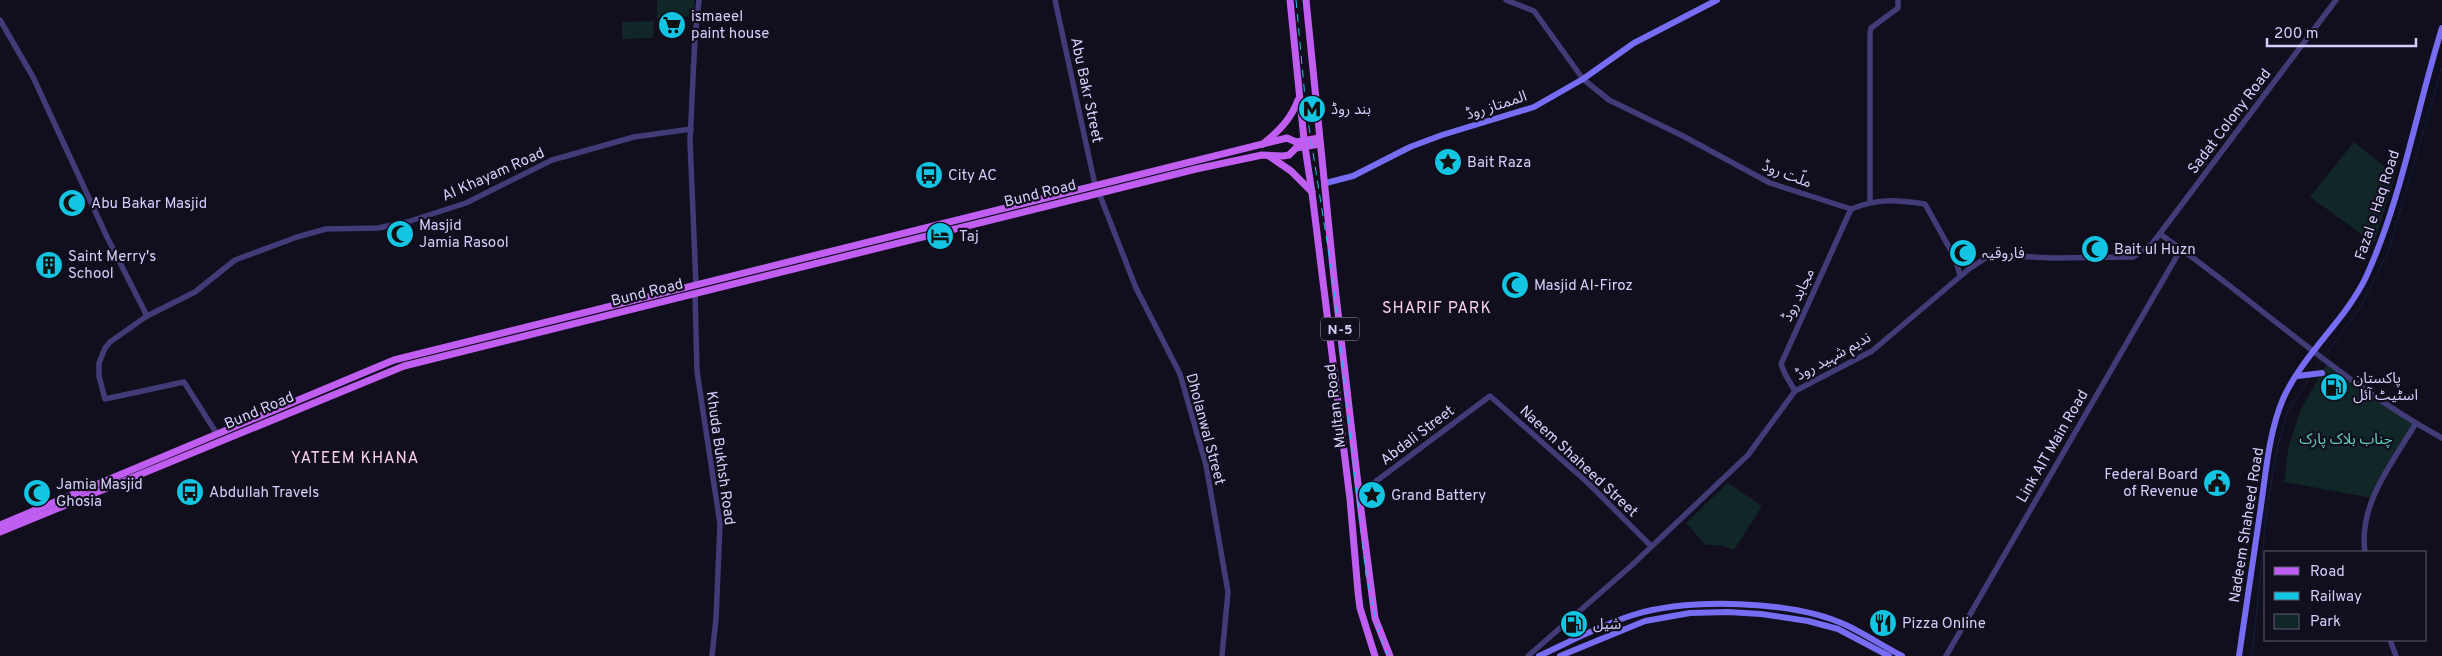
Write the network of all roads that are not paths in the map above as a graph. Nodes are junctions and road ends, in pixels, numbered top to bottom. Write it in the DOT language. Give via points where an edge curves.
graph roads {
  1 [pos="699,0"];
  2 [pos="1055,0"];
  3 [pos="1290,0"];
  4 [pos="1306,0"];
  5 [pos="1506,0"];
  6 [pos="1717,0"];
  7 [pos="1898,0"];
  8 [pos="2336,0"];
  9 [pos="0,20"];
  10 [pos="2442,28"];
  11 [pos="1582,79"];
  12 [pos="1299,98"];
  13 [pos="691,129"];
  14 [pos="1319,141"];
  15 [pos="1304,143"];
  16 [pos="1261,146"];
  17 [pos="1268,155"];
  18 [pos="1118,180"];
  19 [pos="1326,183"];
  20 [pos="1095,185"];
  21 [pos="1120,188"];
  22 [pos="1099,193"];
  23 [pos="1312,193"];
  24 [pos="1870,202"];
  25 [pos="1851,210"];
  26 [pos="2160,234"];
  27 [pos="2181,248"];
  28 [pos="1960,275"];
  29 [pos="696,285"];
  30 [pos="695,294"];
  31 [pos="147,316"];
  32 [pos="2316,353"];
  33 [pos="2321,373"];
  34 [pos="2298,376"];
  35 [pos="1795,391"];
  36 [pos="1490,396"];
  37 [pos="2284,398"];
  38 [pos="2416,423"];
  39 [pos="217,434"];
  40 [pos="2442,438"];
  41 [pos="1359,494"];
  42 [pos="0,525"];
  43 [pos="0,532"];
  44 [pos="1650,546"];
  45 [pos="2365,551"];
  46 [pos="2390,641"];
  47 [pos="1568,654"];
  48 [pos="712,656"];
  49 [pos="1222,656"];
  50 [pos="1376,656"];
  51 [pos="1390,656"];
  52 [pos="1528,656"];
  53 [pos="1539,656"];
  54 [pos="1560,656"];
  55 [pos="1889,656"];
  56 [pos="1902,656"];
  57 [pos="1946,656"];
  58 [pos="2239,656"];
  59 [pos="2396,656"];
  1 -- 13 [label="street"];
  2 -- 20 [label="street, Abu Bakr Street"];
  3 -- 12 [label="main road, Multan Road / N-5"];
  4 -- 14 [label="main road, Multan Road / N-5"];
  5 -- 11 [label="street, ملّت روڈ" via="1534,11"];
  6 -- 11 [label="main road, الممتاز روڈ" via="1654,32"];
  7 -- 24 [label="street" via="1898,8 1871,28 1870,33"];
  8 -- 26 [label="street, Sadat Colony Road"];
  9 -- 31 [label="street" via="33,77"];
  10 -- 32 [label="main road, Fazal e Haq Road" via="2378,249 2354,297"];
  11 -- 19 [label="main road, الممتاز روڈ" via="1534,107 1442,135 1396,153 1353,176"];
  11 -- 25 [label="street, ملّت روڈ" via="1609,100 1770,184"];
  12 -- 15 [label="main road, Multan Road / N-5"];
  12 -- 16 [label="main road" via="1285,125"];
  13 -- 29 [label="street"];
  13 -- 31 [label="street, Al Khayam Road" via="634,137 552,160 466,203 407,222 378,228 326,229 297,236 235,260 195,292"];
  14 -- 15 [label="main road, Bund Road"];
  14 -- 19 [label="main road, Multan Road / N-5"];
  15 -- 16 [label="main road, Bund Road" via="1287,138"];
  15 -- 17 [label="main road, Bund Road" via="1289,155"];
  15 -- 23 [label="main road, Multan Road / N-5"];
  16 -- 18 [label="main road, Bund Road"];
  17 -- 21 [label="main road, Bund Road" via="1196,168"];
  17 -- 23 [label="main road" via="1291,170"];
  18 -- 20 [label="main road, Bund Road"];
  18 -- 21 [label="main road"];
  19 -- 41 [label="main road, Multan Road / N-5"];
  20 -- 29 [label="main road, Bund Road"];
  21 -- 22 [label="main road, Bund Road"];
  22 -- 30 [label="main road, Bund Road"];
  22 -- 49 [label="street, Dholanwal Street" via="1136,288 1180,374 1206,465 1228,592"];
  23 -- 50 [label="main road, Multan Road / N-5" via="1350,499 1360,608"];
  24 -- 25 [label="street"];
  24 -- 28 [label="street" via="1888,200 1925,204 1955,258"];
  25 -- 35 [label="street, مجاہد روڈ" via="1781,364"];
  26 -- 27 [label="street"];
  26 -- 28 [label="street, ندیم شہید روڈ" via="2133,257 1990,255"];
  27 -- 32 [label="street"];
  27 -- 57 [label="street, Link AIT Main Road"];
  28 -- 35 [label="street, ندیم شہید روڈ" via="1872,351"];
  29 -- 39 [label="main road, Bund Road" via="394,360"];
  30 -- 43 [label="main road, Bund Road" via="404,366"];
  30 -- 48 [label="street, Khuda Bukhsh Road" via="696,371 720,524"];
  31 -- 39 [label="street, Al Khayam Road" via="110,342 102,354 99,376 105,399 184,382"];
  32 -- 34 [label="main road, Fazal e Haq Road"];
  32 -- 38 [label="street"];
  33 -- 34 [label="main road"];
  34 -- 37 [label="main road, Fazal e Haq Road"];
  35 -- 44 [label="street, ندیم شہید روڈ" via="1748,455"];
  36 -- 41 [label="street, Abdali Street"];
  36 -- 44 [label="street, Naeem Shaheed Street" via="1588,483"];
  37 -- 58 [label="main road, Nadeem Shaheed Road" via="2268,457"];
  38 -- 40 [label="street"];
  38 -- 45 [label="street" via="2372,498 2364,530"];
  39 -- 42 [label="main road, Bund Road"];
  41 -- 51 [label="main road, Multan Road / N-5" via="1376,618"];
  44 -- 52 [label="street, ندیم شہید روڈ"];
  46 -- 59 [label="street"];
  47 -- 54 [label="main road"];
  47 -- 55 [label="main road" via="1645,620 1728,612 1808,621 1838,629"];
  53 -- 56 [label="main road" via="1633,615 1670,608 1732,604 1784,610 1845,624"];
}
